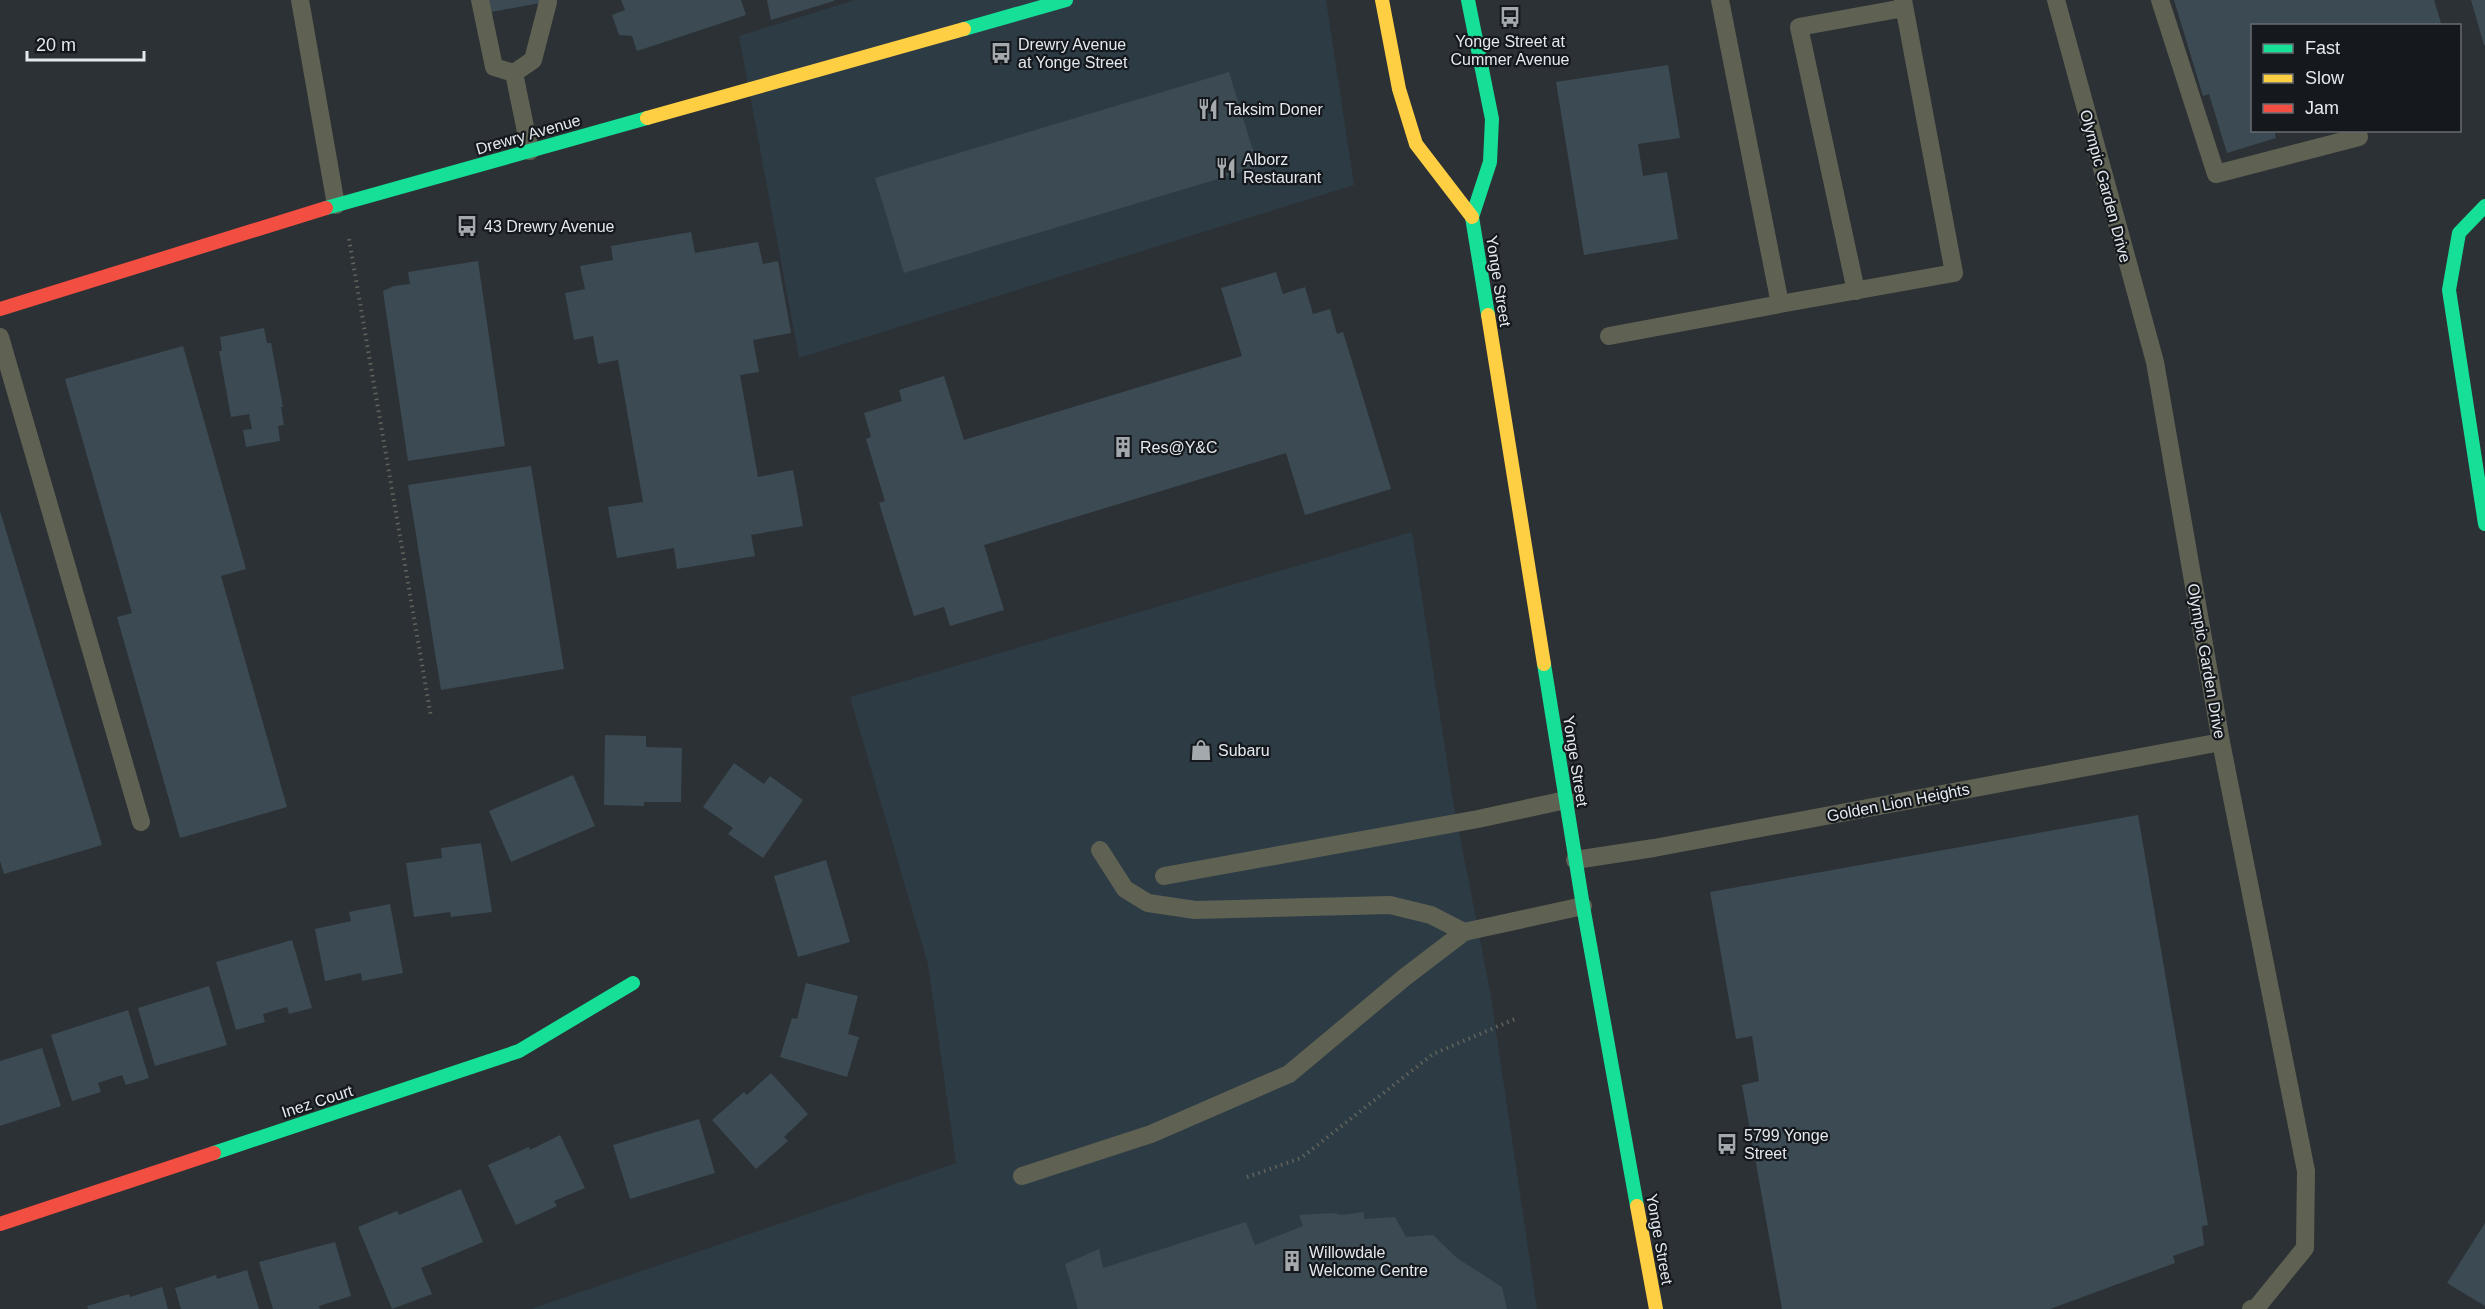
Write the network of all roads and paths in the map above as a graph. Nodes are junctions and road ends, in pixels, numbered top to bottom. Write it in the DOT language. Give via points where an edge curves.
graph roads {
  1 [pos="300,0"];
  2 [pos="480,0"];
  3 [pos="1066,0"];
  4 [pos="1382,0"];
  5 [pos="1468,0"];
  6 [pos="1720,0"];
  7 [pos="2056,0"];
  8 [pos="2160,0"];
  9 [pos="548,2"];
  10 [pos="1903,4"];
  11 [pos="514,73"];
  12 [pos="2359,137"];
  13 [pos="530,151"];
  14 [pos="340,205"];
  15 [pos="2485,206"];
  16 [pos="1472,217"];
  17 [pos="1856,291"];
  18 [pos="1780,304"];
  19 [pos="0,309"];
  20 [pos="1609,336"];
  21 [pos="0,338"];
  22 [pos="2485,524"];
  23 [pos="431,717"];
  24 [pos="2222,742"];
  25 [pos="1566,800"];
  26 [pos="141,822"];
  27 [pos="1100,850"];
  28 [pos="1575,860"];
  29 [pos="1164,876"];
  30 [pos="1583,906"];
  31 [pos="1464,932"];
  32 [pos="633,983"];
  33 [pos="1515,1019"];
  34 [pos="1022,1176"];
  35 [pos="1247,1177"];
  36 [pos="0,1224"];
  37 [pos="1656,1309"];
  38 [pos="2251,1309"];
  1 -- 14 [label="lane"];
  2 -- 11 [label="lane" via="494,67"];
  3 -- 13 [label="street, Drewry Avenue"];
  4 -- 16 [label="street, Yonge Street" via="1399,89 1416,144"];
  5 -- 16 [label="street, Yonge Street" via="1492,119 1490,162"];
  6 -- 18 [label="lane"];
  7 -- 24 [label="lane, Olympic Garden Drive" via="2154,362"];
  8 -- 12 [label="lane" via="2216,174"];
  9 -- 11 [label="lane" via="533,60"];
  10 -- 17 [label="lane" via="1954,273"];
  10 -- 17 [label="lane" via="1798,27"];
  11 -- 13 [label="lane"];
  13 -- 14 [label="street, Drewry Avenue"];
  14 -- 19 [label="street, Drewry Avenue"];
  14 -- 23 [label="path"];
  15 -- 22 [label="street" via="2459,233 2449,290"];
  16 -- 25 [label="street, Yonge Street"];
  17 -- 18 [label="lane"];
  18 -- 20 [label="lane"];
  21 -- 26 [label="lane"];
  24 -- 28 [label="lane, Golden Lion Heights"];
  24 -- 38 [label="lane, Olympic Garden Drive" via="2306,1171 2305,1248 2257,1307"];
  25 -- 28 [label="street, Yonge Street"];
  25 -- 29 [label="lane"];
  27 -- 31 [label="lane" via="1125,889 1148,903 1195,910 1390,905 1431,915"];
  28 -- 30 [label="street, Yonge Street"];
  30 -- 31 [label="lane"];
  30 -- 37 [label="street, Yonge Street"];
  31 -- 34 [label="lane" via="1289,1074 1151,1134"];
  32 -- 36 [label="street, Inez Court" via="519,1052"];
  33 -- 35 [label="path" via="1433,1054 1301,1158"];
}
